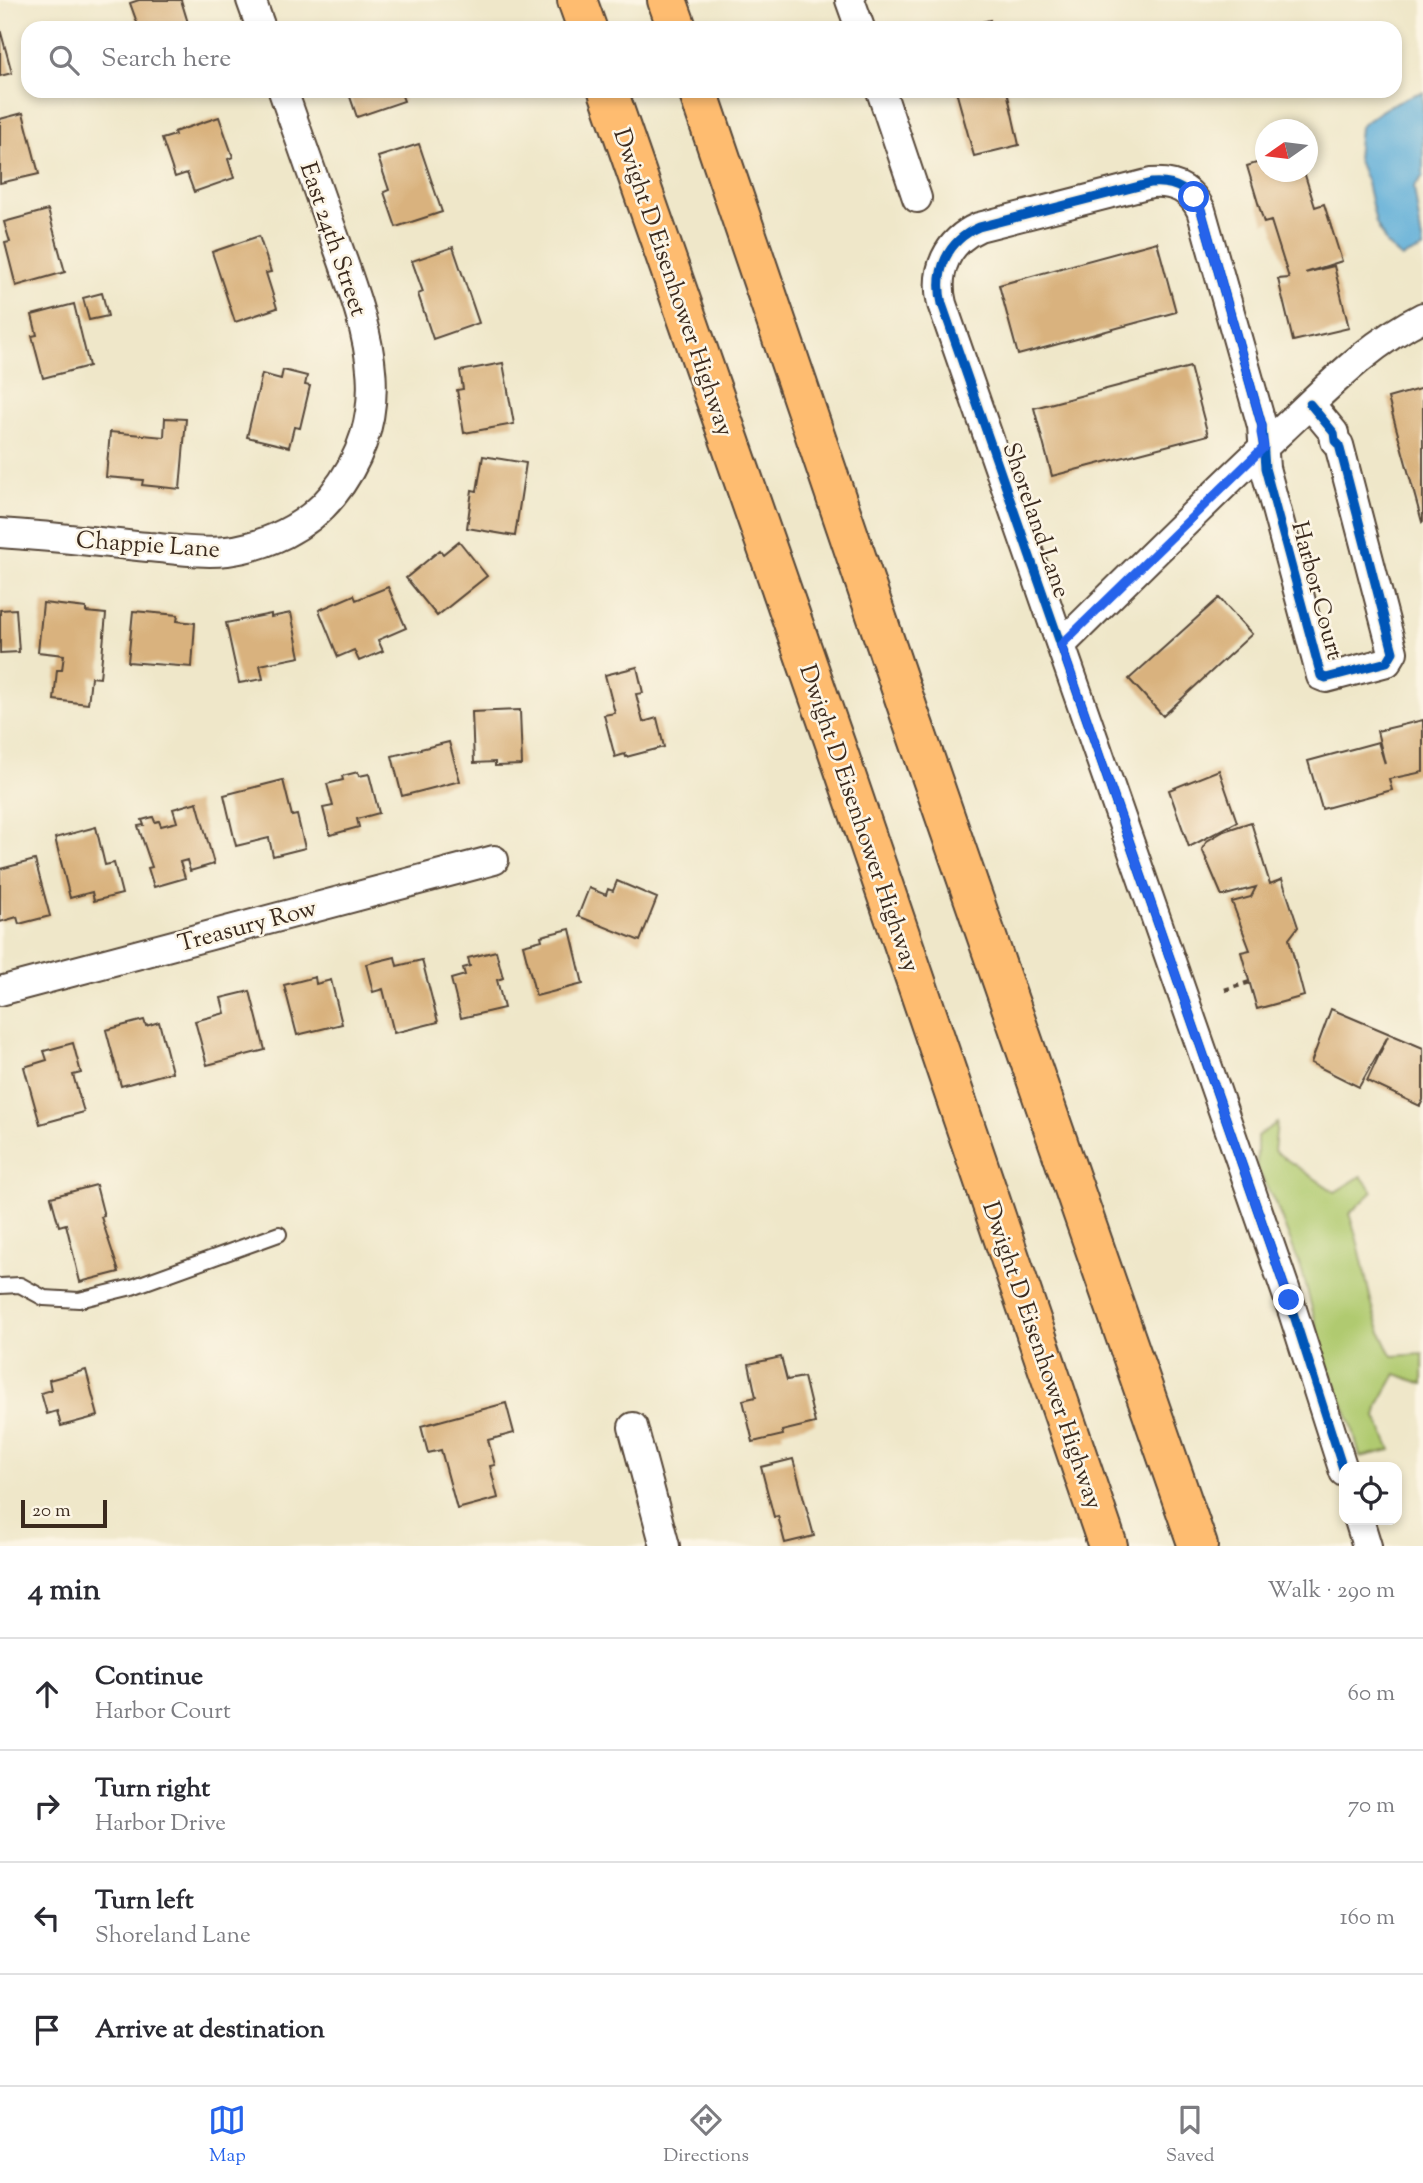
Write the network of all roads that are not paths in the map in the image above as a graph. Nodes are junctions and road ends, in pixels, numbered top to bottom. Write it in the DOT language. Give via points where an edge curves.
graph roads {
  1 [pos="251,0"];
  2 [pos="577,0"];
  3 [pos="667,0"];
  4 [pos="850,0"];
  5 [pos="258,21"];
  6 [pos="584,21"];
  7 [pos="674,21"];
  8 [pos="858,21"];
  9 [pos="285,98"];
  10 [pos="610,98"];
  11 [pos="700,98"];
  12 [pos="883,98"];
  13 [pos="1181,188"];
  14 [pos="917,198"];
  15 [pos="1423,317"];
  16 [pos="372,391"];
  17 [pos="1310,404"];
  18 [pos="1264,447"];
  19 [pos="0,533"];
  20 [pos="1061,645"];
  21 [pos="494,860"];
  22 [pos="0,991"];
  23 [pos="279,1234"];
  24 [pos="0,1286"];
  25 [pos="633,1427"];
  26 [pos="1341,1462"];
  27 [pos="1361,1525"];
  28 [pos="665,1546"];
  29 [pos="1108,1546"];
  30 [pos="1198,1546"];
  31 [pos="1367,1546"];
  1 -- 5 [label="street"];
  2 -- 6 [label="highway"];
  3 -- 7 [label="highway"];
  4 -- 8 [label="street"];
  9 -- 16 [label="street, East 24th Street" via="367,336"];
  10 -- 29 [label="highway, Dwight D Eisenhower Highway"];
  11 -- 30 [label="highway"];
  12 -- 14 [label="street"];
  13 -- 18 [label="street, Harbor Court" via="1194,197 1201,210"];
  13 -- 20 [label="street, Shoreland Lane" via="1151,183 979,227 956,242 944,258 942,304"];
  15 -- 17 [label="street" via="1366,353"];
  16 -- 19 [label="street, Chappie Lane" via="363,443 344,481 317,511 271,540 216,552"];
  17 -- 18 [label="street"];
  17 -- 18 [label="street, Harbor Court" via="1335,433 1339,445 1393,652 1387,662 1321,676 1265,468"];
  18 -- 20 [label="street"];
  20 -- 26 [label="street, Shoreland Lane"];
  21 -- 22 [label="street, Treasury Row"];
  23 -- 24 [label="lane" via="132,1287 79,1300 44,1298 20,1285"];
  25 -- 28 [label="street"];
  27 -- 31 [label="street"];
}
